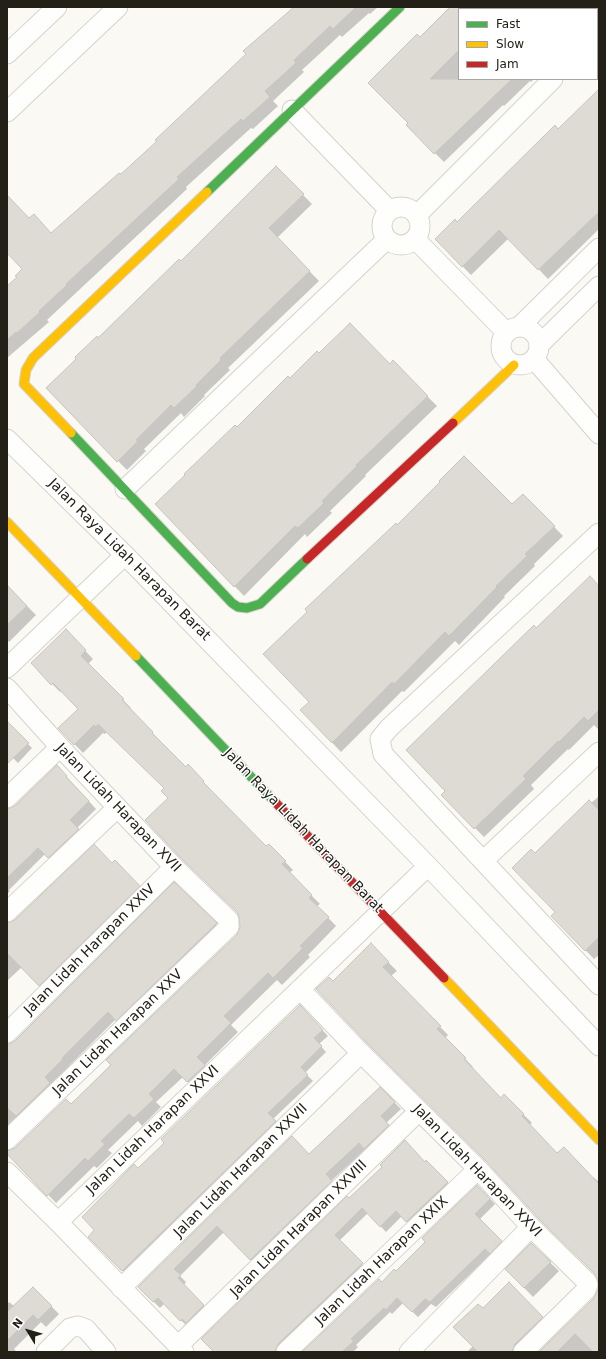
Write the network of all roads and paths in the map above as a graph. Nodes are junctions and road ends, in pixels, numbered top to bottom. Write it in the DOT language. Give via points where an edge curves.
graph roads {
  1 [pos="57,7"];
  2 [pos="118,7"];
  3 [pos="400,7"];
  4 [pos="7,54"];
  5 [pos="552,80"];
  6 [pos="292,110"];
  7 [pos="7,112"];
  8 [pos="389,210"];
  9 [pos="417,215"];
  10 [pos="387,239"];
  11 [pos="415,239"];
  12 [pos="599,248"];
  13 [pos="599,286"];
  14 [pos="513,329"];
  15 [pos="537,352"];
  16 [pos="514,365"];
  17 [pos="599,434"];
  18 [pos="7,439"];
  19 [pos="125,489"];
  20 [pos="7,522"];
  21 [pos="599,533"];
  22 [pos="126,556"];
  23 [pos="80,599"];
  24 [pos="7,668"];
  25 [pos="7,688"];
  26 [pos="60,747"];
  27 [pos="599,752"];
  28 [pos="7,798"];
  29 [pos="117,808"];
  30 [pos="483,861"];
  31 [pos="428,866"];
  32 [pos="174,867"];
  33 [pos="7,912"];
  34 [pos="381,912"];
  35 [pos="228,927"];
  36 [pos="597,979"];
  37 [pos="300,989"];
  38 [pos="7,1034"];
  39 [pos="599,1046"];
  40 [pos="360,1053"];
  41 [pos="419,1111"];
  42 [pos="7,1140"];
  43 [pos="599,1140"];
  44 [pos="478,1170"];
  45 [pos="7,1172"];
  46 [pos="58,1222"];
  47 [pos="531,1227"];
  48 [pos="121,1288"];
  49 [pos="181,1349"];
  50 [pos="46,1352"];
  51 [pos="106,1352"];
  52 [pos="286,1352"];
  53 [pos="409,1352"];
  54 [pos="523,1352"];
  1 -- 4 [label="street"];
  2 -- 7 [label="street"];
  3 -- 6 [label="street"];
  5 -- 9 [label="street"];
  6 -- 8 [label="street"];
  6 -- 19 [label="street" via="33,358 26,370 24,384"];
  8 -- 9 [label="street" via="404,206 412,209"];
  8 -- 10 [label="street" via="383,219 382,230"];
  9 -- 11 [label="street" via="421,227"];
  10 -- 11 [label="street" via="396,245 406,244"];
  10 -- 19 [label="street"];
  11 -- 14 [label="street"];
  12 -- 14 [label="street"];
  13 -- 15 [label="street"];
  14 -- 15 [label="street" via="530,328 537,335"];
  14 -- 16 [label="street" via="501,341 500,351"];
  15 -- 16 [label="street" via="525,364"];
  15 -- 17 [label="street"];
  16 -- 19 [label="street" via="260,604 252,607 238,607 232,603"];
  18 -- 22 [label="street, Jalan Raya Lidah Harapan Barat"];
  20 -- 23 [label="street, Jalan Raya Lidah Harapan Barat"];
  21 -- 30 [label="street" via="380,739 383,754"];
  22 -- 23 [label="street"];
  22 -- 31 [label="street, Jalan Raya Lidah Harapan Barat"];
  23 -- 24 [label="street"];
  23 -- 34 [label="street, Jalan Raya Lidah Harapan Barat"];
  25 -- 26 [label="street, Jalan Lidah Harapan XVII"];
  26 -- 28 [label="street"];
  26 -- 29 [label="street, Jalan Lidah Harapan XVII"];
  27 -- 30 [label="street"];
  29 -- 32 [label="street, Jalan Lidah Harapan XVII"];
  29 -- 33 [label="street"];
  30 -- 36 [label="street"];
  31 -- 34 [label="street, Jalan Lidah Harapan XXVI"];
  31 -- 39 [label="street, Jalan Raya Lidah Harapan Barat"];
  32 -- 35 [label="street, Jalan Lidah Harapan XVII" via="228,920"];
  32 -- 38 [label="street, Jalan Lidah Harapan XXIV"];
  34 -- 37 [label="street, Jalan Lidah Harapan XXVI"];
  34 -- 43 [label="street, Jalan Raya Lidah Harapan Barat"];
  35 -- 42 [label="street, Jalan Lidah Harapan XXV"];
  37 -- 40 [label="street, Jalan Lidah Harapan XXVI"];
  37 -- 46 [label="street, Jalan Lidah Harapan XXVI"];
  40 -- 41 [label="street, Jalan Lidah Harapan XXVI"];
  40 -- 48 [label="street, Jalan Lidah Harapan XXVII"];
  41 -- 44 [label="street, Jalan Lidah Harapan XXVI"];
  41 -- 49 [label="street, Jalan Lidah Harapan XXVIII"];
  44 -- 47 [label="street, Jalan Lidah Harapan XXVI"];
  44 -- 52 [label="street, Jalan Lidah Harapan XXIX"];
  45 -- 46 [label="street"];
  46 -- 48 [label="street"];
  47 -- 53 [label="street"];
  47 -- 54 [label="street, Jalan Lidah Harapan XXVI" via="587,1282 588,1286"];
  48 -- 49 [label="street"];
  50 -- 51 [label="street" via="70,1328 78,1326 86,1329"];
}
